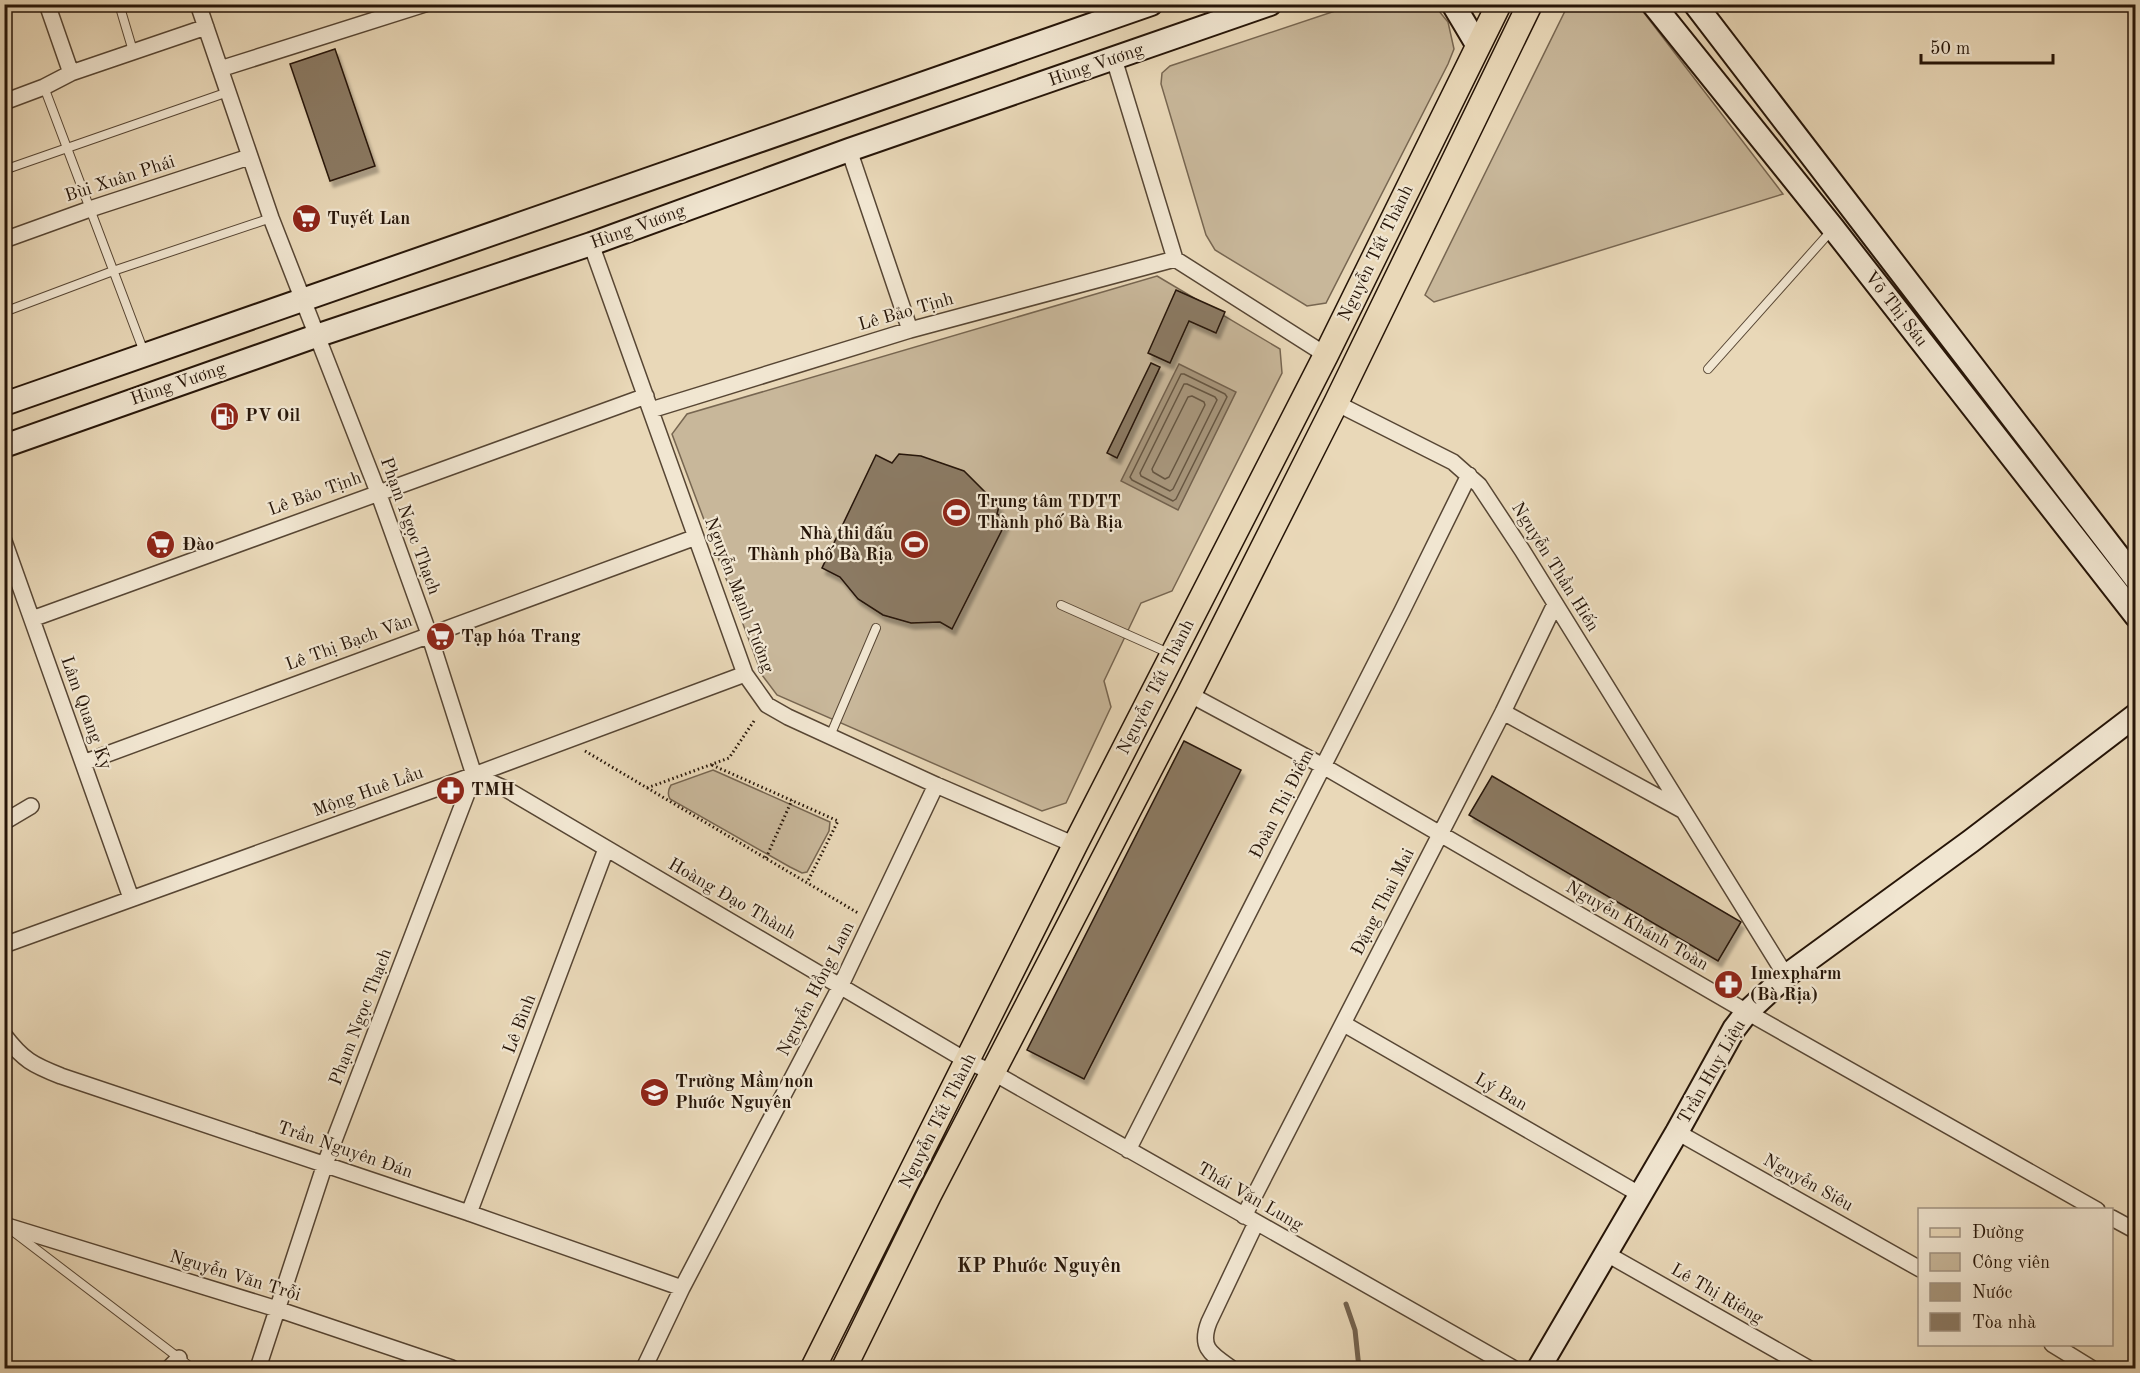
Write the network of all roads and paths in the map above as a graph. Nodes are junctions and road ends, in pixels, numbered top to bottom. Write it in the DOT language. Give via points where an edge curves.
graph roads {
  1 [pos="47,4"];
  2 [pos="119,4"];
  3 [pos="198,4"];
  4 [pos="424,4"];
  5 [pos="1151,4"];
  6 [pos="1270,4"];
  7 [pos="1453,4"];
  8 [pos="1499,4"];
  9 [pos="1530,4"];
  10 [pos="1653,4"];
  11 [pos="1695,4"];
  12 [pos="206,27"];
  13 [pos="1478,46"];
  14 [pos="134,51"];
  15 [pos="1114,59"];
  16 [pos="220,69"];
  17 [pos="71,73"];
  18 [pos="44,87"];
  19 [pos="228,92"];
  20 [pos="4,102"];
  21 [pos="67,148"];
  22 [pos="849,150"];
  23 [pos="249,158"];
  24 [pos="4,170"];
  25 [pos="90,209"];
  26 [pos="271,218"];
  27 [pos="1833,228"];
  28 [pos="4,240"];
  29 [pos="591,244"];
  30 [pos="1175,259"];
  31 [pos="113,271"];
  32 [pos="303,302"];
  33 [pos="4,312"];
  34 [pos="910,330"];
  35 [pos="316,336"];
  36 [pos="145,354"];
  37 [pos="1326,354"];
  38 [pos="1708,369"];
  39 [pos="648,403"];
  40 [pos="1335,403"];
  41 [pos="4,404"];
  42 [pos="4,446"];
  43 [pos="1468,475"];
  44 [pos="378,492"];
  45 [pos="696,537"];
  46 [pos="4,541"];
  47 [pos="2136,579"];
  48 [pos="1555,604"];
  49 [pos="1061,605"];
  50 [pos="2136,616"];
  51 [pos="32,619"];
  52 [pos="876,628"];
  53 [pos="429,634"];
  54 [pos="1173,654"];
  55 [pos="745,674"];
  56 [pos="1189,694"];
  57 [pos="1503,712"];
  58 [pos="2136,716"];
  59 [pos="754,721"];
  60 [pos="830,736"];
  61 [pos="565,739"];
  62 [pos="83,763"];
  63 [pos="712,765"];
  64 [pos="1323,766"];
  65 [pos="474,775"];
  66 [pos="936,785"];
  67 [pos="647,788"];
  68 [pos="792,800"];
  69 [pos="31,806"];
  70 [pos="1684,811"];
  71 [pos="4,822"];
  72 [pos="1439,834"];
  73 [pos="1075,845"];
  74 [pos="606,849"];
  75 [pos="766,858"];
  76 [pos="807,882"];
  77 [pos="131,898"];
  78 [pos="872,922"];
  79 [pos="4,945"];
  80 [pos="1786,976"];
  81 [pos="841,985"];
  82 [pos="1747,1012"];
  83 [pos="1344,1024"];
  84 [pos="4,1035"];
  85 [pos="968,1061"];
  86 [pos="994,1073"];
  87 [pos="1677,1132"];
  88 [pos="1128,1150"];
  89 [pos="325,1164"];
  90 [pos="1639,1194"];
  91 [pos="2095,1208"];
  92 [pos="469,1213"];
  93 [pos="1250,1219"];
  94 [pos="2113,1219"];
  95 [pos="6,1226"];
  96 [pos="2136,1232"];
  97 [pos="1606,1254"];
  98 [pos="1918,1268"];
  99 [pos="682,1288"];
  100 [pos="277,1309"];
  101 [pos="2055,1346"];
  102 [pos="174,1363"];
  103 [pos="192,1368"];
  104 [pos="258,1368"];
  105 [pos="452,1368"];
  106 [pos="644,1368"];
  107 [pos="813,1368"];
  108 [pos="844,1368"];
  109 [pos="1231,1368"];
  110 [pos="1513,1368"];
  111 [pos="1539,1368"];
  112 [pos="1808,1368"];
  113 [pos="2091,1368"];
  1 -- 17 [label="street"];
  2 -- 14 [label="lane"];
  3 -- 12 [label="street, Phạm Ngọc Thạch"];
  4 -- 16 [label="street"];
  5 -- 32 [label="main road"];
  6 -- 15 [label="main road, Hùng Vương"];
  7 -- 13 [label="main road"];
  8 -- 13 [label="main road, Nguyễn Tất Thành"];
  9 -- 40 [label="main road, Nguyễn Tất Thành"];
  10 -- 27 [label="main road, Võ Thị Sáu"];
  11 -- 47 [label="main road, Võ Thị Sáu"];
  12 -- 14 [label="street"];
  12 -- 16 [label="street, Phạm Ngọc Thạch"];
  13 -- 37 [label="main road, Nguyễn Tất Thành"];
  14 -- 17 [label="street"];
  15 -- 22 [label="main road, Hùng Vương"];
  15 -- 30 [label="street"];
  16 -- 19 [label="street, Phạm Ngọc Thạch"];
  17 -- 18 [label="street"];
  18 -- 20 [label="street"];
  18 -- 21 [label="lane"];
  19 -- 21 [label="lane"];
  19 -- 23 [label="street, Phạm Ngọc Thạch"];
  21 -- 24 [label="lane"];
  21 -- 25 [label="lane"];
  22 -- 29 [label="main road, Hùng Vương"];
  22 -- 34 [label="street"];
  23 -- 25 [label="street, Bùi Xuân Phái"];
  23 -- 26 [label="street, Phạm Ngọc Thạch"];
  25 -- 28 [label="street, Bùi Xuân Phái"];
  25 -- 31 [label="lane"];
  26 -- 31 [label="lane"];
  26 -- 32 [label="street, Phạm Ngọc Thạch"];
  27 -- 38 [label="lane"];
  27 -- 50 [label="main road, Võ Thị Sáu"];
  29 -- 35 [label="main road, Hùng Vương"];
  29 -- 39 [label="street, Nguyễn Mạnh Tường"];
  30 -- 34 [label="street, Lê Bảo Tịnh"];
  30 -- 37 [label="street"];
  31 -- 33 [label="lane"];
  31 -- 36 [label="lane"];
  32 -- 35 [label="street, Phạm Ngọc Thạch"];
  32 -- 36 [label="main road"];
  34 -- 39 [label="street, Lê Bảo Tịnh"];
  35 -- 42 [label="main road, Hùng Vương"];
  35 -- 44 [label="street, Phạm Ngọc Thạch"];
  36 -- 41 [label="main road"];
  37 -- 54 [label="main road, Nguyễn Tất Thành"];
  39 -- 44 [label="street, Lê Bảo Tịnh"];
  39 -- 45 [label="street, Nguyễn Mạnh Tường"];
  40 -- 43 [label="street, Nguyễn Thần Hiến" via="1453,462"];
  40 -- 56 [label="main road, Nguyễn Tất Thành"];
  43 -- 48 [label="street, Nguyễn Thần Hiến" via="1492,503"];
  43 -- 64 [label="street, Đoàn Thị Điểm"];
  44 -- 51 [label="street, Lê Bảo Tịnh"];
  44 -- 53 [label="street, Phạm Ngọc Thạch"];
  45 -- 53 [label="street, Lê Thị Bạch Vân"];
  45 -- 55 [label="street, Nguyễn Mạnh Tường"];
  46 -- 51 [label="street, Lâm Quang Ky"];
  48 -- 57 [label="street, Đặng Thai Mai"];
  48 -- 70 [label="street, Nguyễn Thần Hiến"];
  49 -- 54 [label="lane"];
  51 -- 62 [label="street, Lâm Quang Ky"];
  52 -- 60 [label="lane"];
  53 -- 62 [label="street, Lê Thị Bạch Vân"];
  53 -- 65 [label="street, Phạm Ngọc Thạch"];
  54 -- 73 [label="main road, Nguyễn Tất Thành"];
  55 -- 60 [label="street, Nguyễn Mạnh Tường" via="767,705"];
  55 -- 61 [label="street, Mộng Huê Lầu"];
  56 -- 64 [label="street, Nguyễn Khánh Toàn"];
  56 -- 86 [label="main road, Nguyễn Tất Thành"];
  57 -- 70 [label="street, Nguyễn Thần Hiến"];
  57 -- 72 [label="street, Đặng Thai Mai"];
  58 -- 80 [label="main road, Trần Huy Liệu"];
  59 -- 63 [label="path" via="729,758"];
  60 -- 66 [label="street, Nguyễn Mạnh Tường"];
  61 -- 65 [label="street, Mộng Huê Lầu"];
  61 -- 67 [label="path"];
  62 -- 77 [label="street, Lâm Quang Ky"];
  63 -- 67 [label="path"];
  63 -- 68 [label="path"];
  64 -- 72 [label="street, Nguyễn Khánh Toàn"];
  64 -- 88 [label="street, Đoàn Thị Điểm"];
  65 -- 74 [label="street, Hoàng Đạo Thành" via="506,789"];
  65 -- 77 [label="street, Mộng Huê Lầu"];
  65 -- 89 [label="street, Phạm Ngọc Thạch"];
  66 -- 73 [label="street, Nguyễn Mạnh Tường"];
  66 -- 78 [label="street, Nguyễn Hồng Lam"];
  67 -- 75 [label="path"];
  68 -- 75 [label="path"];
  68 -- 76 [label="path" via="838,821"];
  69 -- 71 [label="street"];
  70 -- 80 [label="street, Nguyễn Thần Hiến"];
  72 -- 82 [label="street, Nguyễn Khánh Toàn"];
  72 -- 83 [label="street, Đặng Thai Mai"];
  73 -- 85 [label="main road, Nguyễn Tất Thành"];
  74 -- 81 [label="street, Hoàng Đạo Thành"];
  74 -- 92 [label="street, Lê Bình"];
  75 -- 76 [label="path"];
  76 -- 78 [label="path"];
  77 -- 79 [label="street, Mộng Huê Lầu"];
  78 -- 81 [label="street, Nguyễn Hồng Lam"];
  80 -- 82 [label="main road, Trần Huy Liệu"];
  81 -- 85 [label="street, Hoàng Đạo Thành"];
  81 -- 99 [label="street, Nguyễn Hồng Lam"];
  82 -- 87 [label="main road, Trần Huy Liệu"];
  82 -- 91 [label="street, Nguyễn Khánh Toàn"];
  83 -- 90 [label="street, Lý Ban"];
  83 -- 93 [label="street, Đặng Thai Mai"];
  84 -- 89 [label="street, Trần Nguyên Đán" via="32,1064 61,1076"];
  85 -- 86 [label="street, Thái Văn Lung"];
  85 -- 107 [label="main road, Nguyễn Tất Thành"];
  86 -- 88 [label="street, Thái Văn Lung"];
  86 -- 108 [label="main road, Nguyễn Tất Thành"];
  87 -- 90 [label="main road, Trần Huy Liệu"];
  87 -- 98 [label="street, Nguyễn Siêu"];
  88 -- 93 [label="street, Thái Văn Lung"];
  89 -- 92 [label="street, Trần Nguyên Đán"];
  89 -- 100 [label="street, Phạm Ngọc Thạch"];
  90 -- 97 [label="main road, Trần Huy Liệu"];
  92 -- 99 [label="street, Trần Nguyên Đán"];
  93 -- 109 [label="street, Đặng Thai Mai" via="1205,1337 1208,1350"];
  93 -- 110 [label="street, Thái Văn Lung"];
  94 -- 96 [label="street"];
  95 -- 100 [label="street, Nguyễn Văn Trỗi"];
  95 -- 102 [label="lane"];
  97 -- 111 [label="main road, Trần Huy Liệu"];
  97 -- 112 [label="street, Lê Thị Riêng"];
  99 -- 106 [label="street, Nguyễn Hồng Lam"];
  100 -- 104 [label="street, Phạm Ngọc Thạch"];
  100 -- 105 [label="street, Nguyễn Văn Trỗi"];
  101 -- 113 [label="street"];
  102 -- 103 [label="lane"];
}
